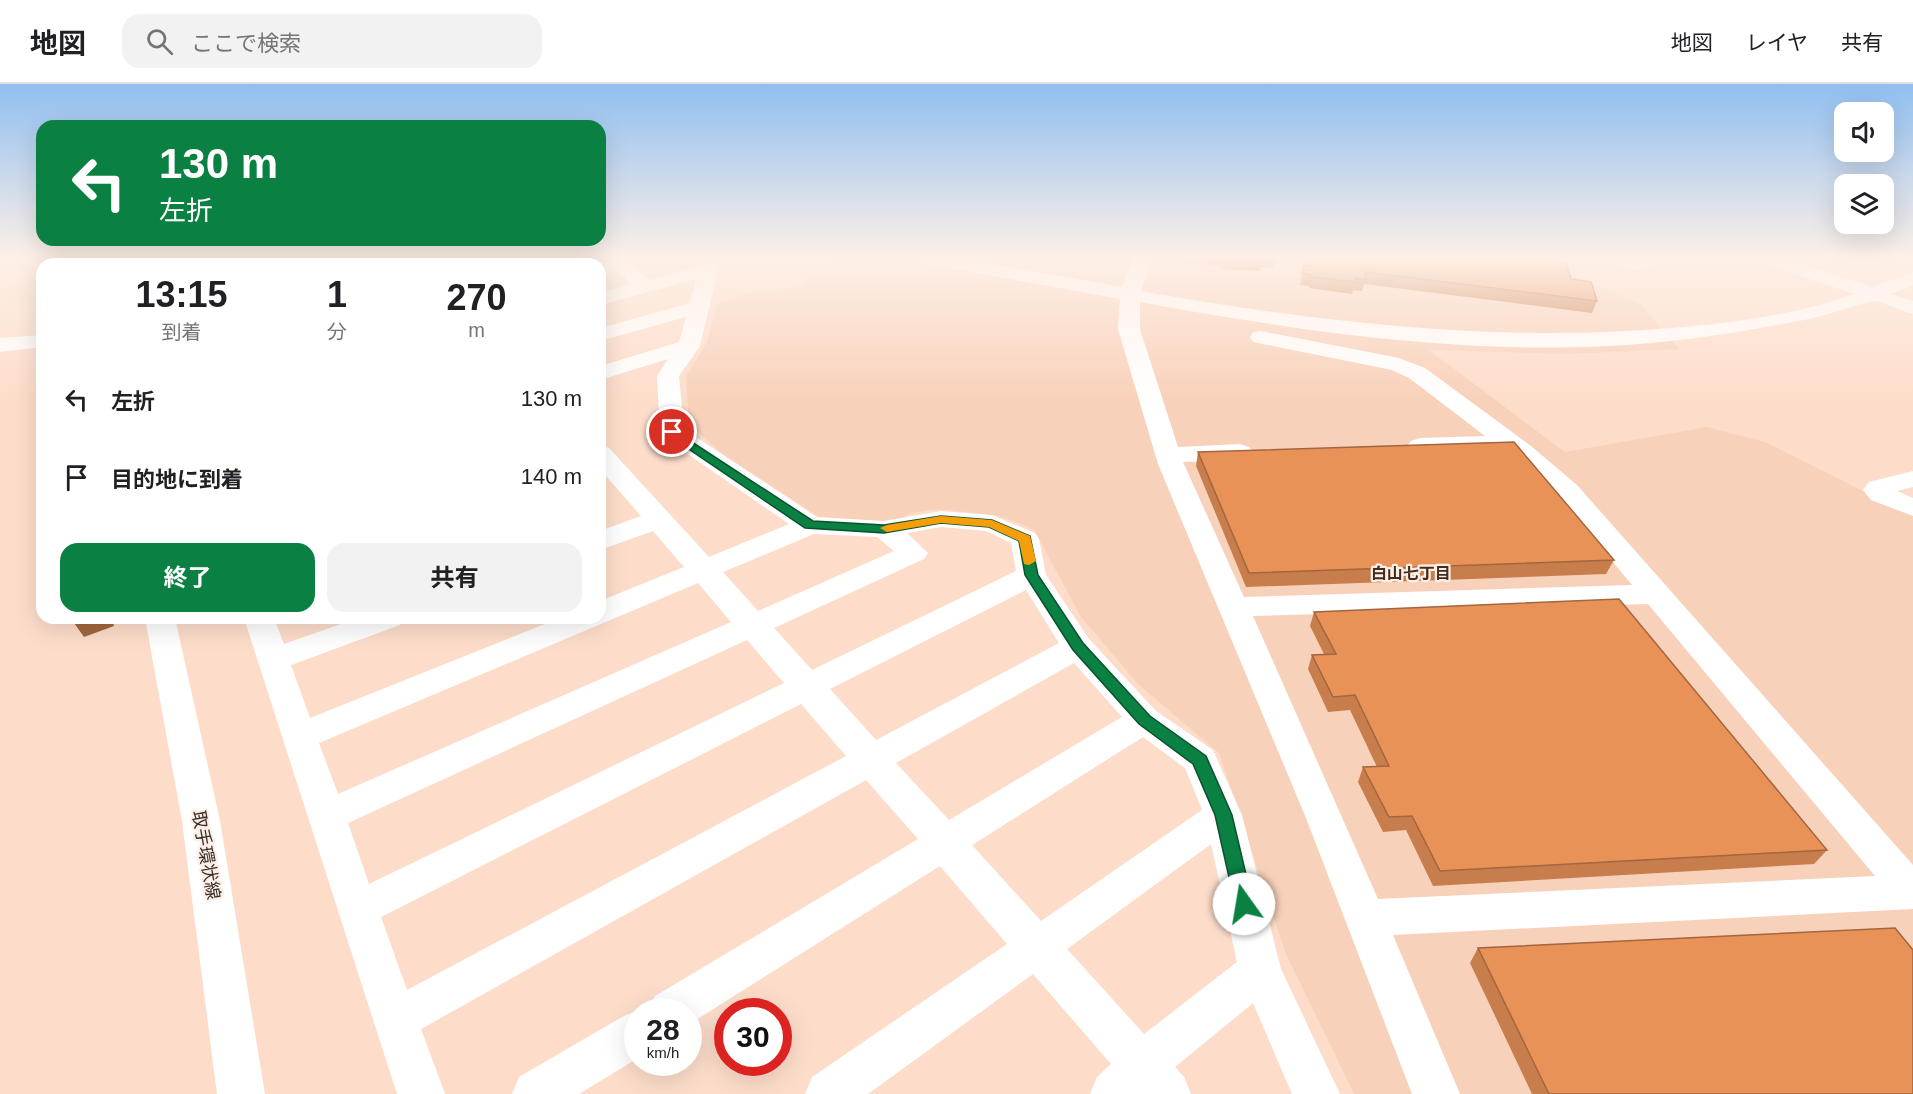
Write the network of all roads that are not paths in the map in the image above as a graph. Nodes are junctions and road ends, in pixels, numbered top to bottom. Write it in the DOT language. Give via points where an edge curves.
graph roads {
  1 [pos="700,306"];
  2 [pos="1130,306"];
  3 [pos="1198,306"];
  4 [pos="1838,306"];
  5 [pos="1225,311"];
  6 [pos="606,333"];
  7 [pos="36,342"];
  8 [pos="0,345"];
  9 [pos="689,346"];
  10 [pos="606,371"];
  11 [pos="1510,442"];
  12 [pos="1392,447"];
  13 [pos="1263,451"];
  14 [pos="1168,455"];
  15 [pos="606,468"];
  16 [pos="1913,478"];
  17 [pos="1913,508"];
  18 [pos="659,519"];
  19 [pos="810,525"];
  20 [pos="884,529"];
  21 [pos="606,539"];
  22 [pos="704,571"];
  23 [pos="1031,575"];
  24 [pos="1655,594"];
  25 [pos="1233,607"];
  26 [pos="606,612"];
  27 [pos="161,624"];
  28 [pos="261,624"];
  29 [pos="372,624"];
  30 [pos="574,624"];
  31 [pos="753,625"];
  32 [pos="1078,647"];
  33 [pos="273,660"];
  34 [pos="807,687"];
  35 [pos="1144,720"];
  36 [pos="299,737"];
  37 [pos="871,759"];
  38 [pos="1224,815"];
  39 [pos="326,816"];
  40 [pos="945,843"];
  41 [pos="1912,892"];
  42 [pos="358,909"];
  43 [pos="1365,918"];
  44 [pos="1037,947"];
  45 [pos="1260,970"];
  46 [pos="692,998"];
  47 [pos="396,1019"];
  48 [pos="624,1041"];
  49 [pos="1141,1084"];
  50 [pos="241,1094"];
  51 [pos="421,1094"];
  52 [pos="536,1094"];
  53 [pos="829,1094"];
  54 [pos="1316,1094"];
  55 [pos="1436,1094"];
  1 -- 6 [label="street"];
  1 -- 9 [label="street"];
  2 -- 14 [label="street" via="1129,328"];
  3 -- 5 [label="street"];
  4 -- 5 [label="street" via="1743,326 1603,340 1367,331"];
  5 -- 11 [label="street" via="1221,320 1225,329 1399,365 1417,373"];
  7 -- 8 [label="street"];
  9 -- 10 [label="street"];
  9 -- 19 [label="street" via="668,376 672,432"];
  11 -- 12 [label="street"];
  11 -- 24 [label="street" via="1568,491"];
  13 -- 14 [label="street"];
  14 -- 25 [label="street"];
  15 -- 18 [label="street"];
  16 -- 17 [label="street" via="1876,490"];
  18 -- 21 [label="street"];
  18 -- 22 [label="street"];
  19 -- 20 [label="street"];
  19 -- 22 [label="street"];
  20 -- 23 [label="street" via="941,519 992,524 1026,539"];
  20 -- 31 [label="street" via="914,553"];
  22 -- 26 [label="street"];
  22 -- 31 [label="street"];
  23 -- 32 [label="street"];
  23 -- 34 [label="street"];
  24 -- 25 [label="street"];
  24 -- 41 [label="street"];
  25 -- 43 [label="street"];
  27 -- 50 [label="street, 取手環状線" via="201,821"];
  28 -- 33 [label="street"];
  29 -- 33 [label="street"];
  30 -- 36 [label="street"];
  31 -- 34 [label="street"];
  31 -- 39 [label="street"];
  32 -- 35 [label="street"];
  32 -- 37 [label="street"];
  33 -- 36 [label="street"];
  34 -- 37 [label="street"];
  34 -- 42 [label="street"];
  35 -- 38 [label="street" via="1200,760"];
  35 -- 40 [label="street"];
  36 -- 39 [label="street"];
  37 -- 40 [label="street"];
  37 -- 47 [label="street"];
  38 -- 44 [label="street"];
  38 -- 45 [label="street"];
  39 -- 42 [label="street"];
  40 -- 44 [label="street"];
  40 -- 46 [label="street"];
  41 -- 43 [label="street"];
  42 -- 47 [label="street"];
  43 -- 55 [label="street"];
  44 -- 49 [label="street"];
  44 -- 53 [label="street"];
  45 -- 49 [label="street"];
  45 -- 54 [label="street"];
  47 -- 51 [label="street"];
  48 -- 52 [label="street"];
}
